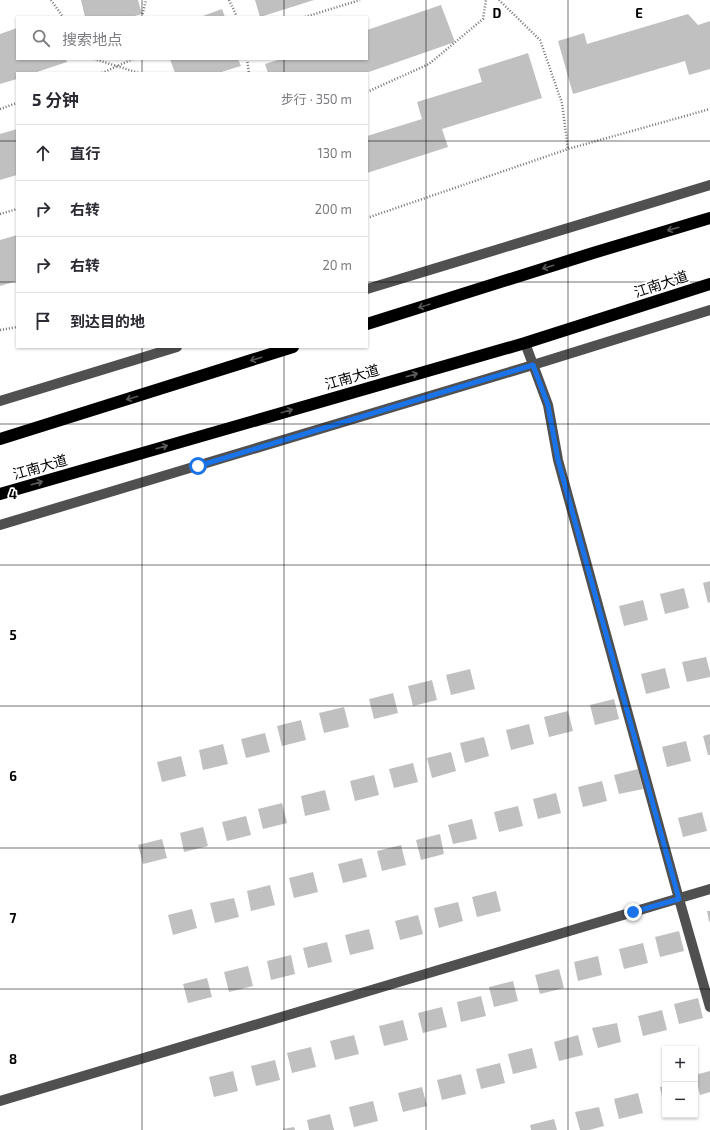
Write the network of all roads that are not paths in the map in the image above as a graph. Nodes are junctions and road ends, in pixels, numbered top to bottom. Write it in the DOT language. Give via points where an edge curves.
graph roads {
  1 [pos="710,185"];
  2 [pos="710,218"];
  3 [pos="710,284"];
  4 [pos="368,289"];
  5 [pos="710,310"];
  6 [pos="368,324"];
  7 [pos="525,342"];
  8 [pos="174,348"];
  9 [pos="290,348"];
  10 [pos="533,365"];
  11 [pos="0,401"];
  12 [pos="0,439"];
  13 [pos="0,494"];
  14 [pos="0,525"];
  15 [pos="710,889"];
  16 [pos="679,899"];
  17 [pos="710,1006"];
  18 [pos="0,1101"];
  1 -- 4 [label="street"];
  2 -- 6 [label="highway, one-way"];
  3 -- 7 [label="highway, 江南大道"];
  5 -- 10 [label="street"];
  7 -- 10 [label="street"];
  13 -- 7 [label="highway, 江南大道, one-way"];
  8 -- 11 [label="street"];
  9 -- 12 [label="highway, one-way"];
  10 -- 14 [label="street"];
  10 -- 16 [label="street" via="548,405 560,468"];
  15 -- 16 [label="street"];
  16 -- 17 [label="street"];
  16 -- 18 [label="street"];
}
